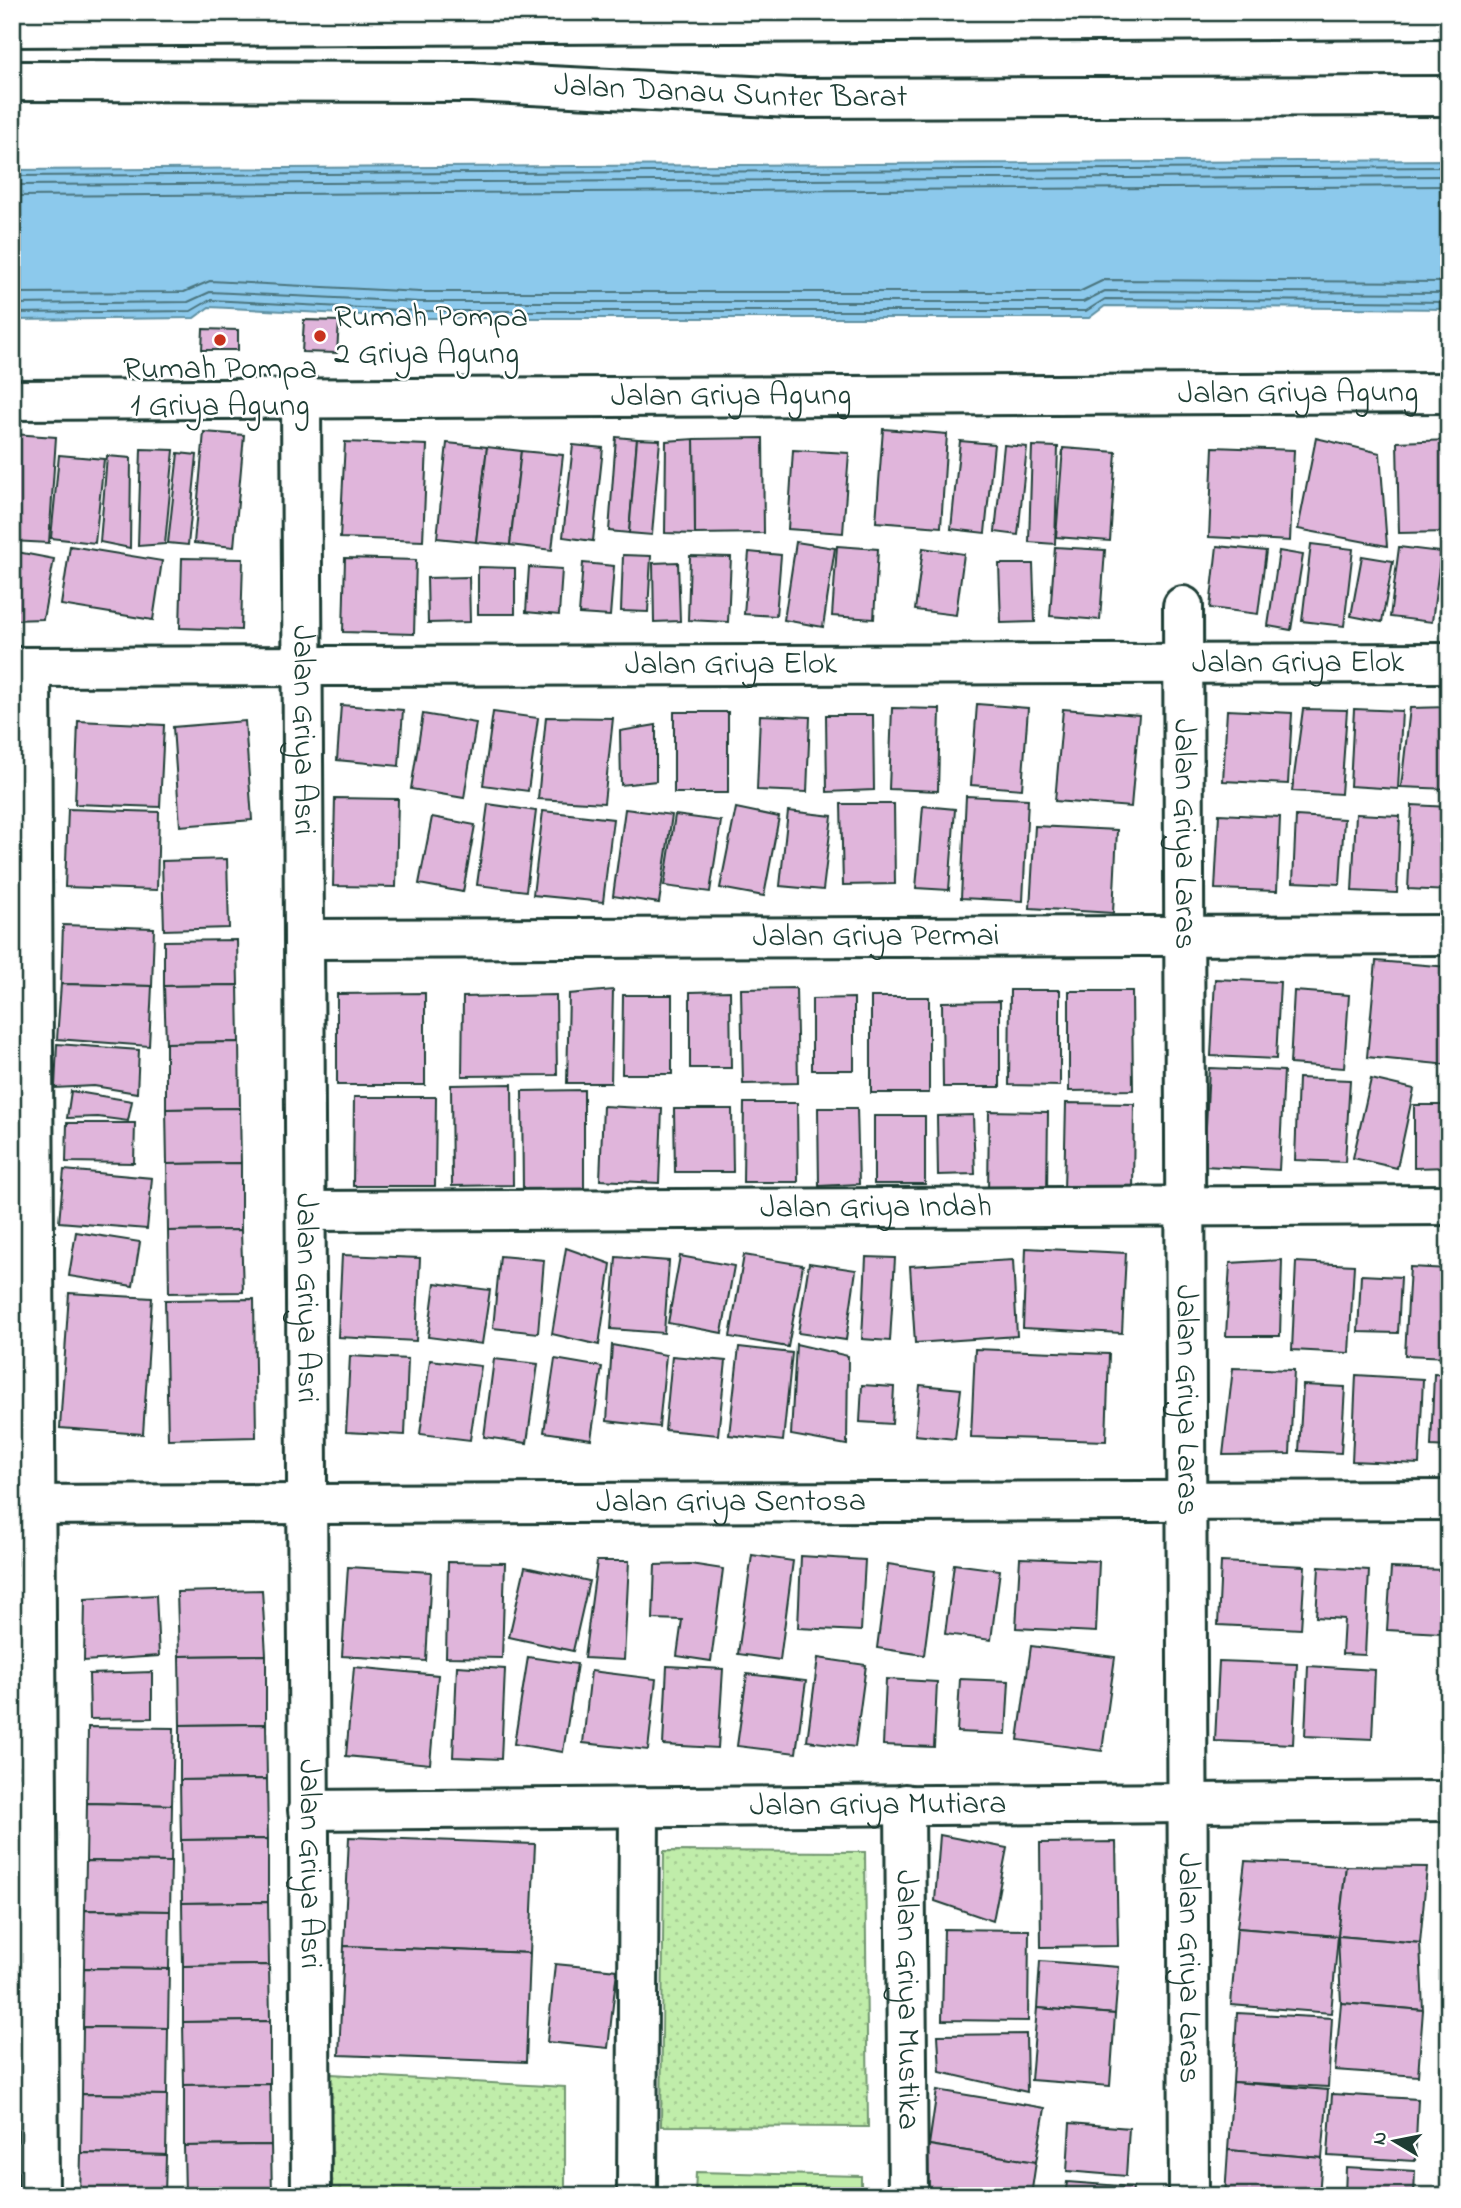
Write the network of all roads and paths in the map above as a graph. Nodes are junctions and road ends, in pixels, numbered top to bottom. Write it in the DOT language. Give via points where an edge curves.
graph roads {
  1 [pos="1449,19"];
  2 [pos="12,27"];
  3 [pos="12,80"];
  4 [pos="1449,96"];
  5 [pos="1449,393"];
  6 [pos="301,398"];
  7 [pos="12,400"];
  8 [pos="1182,606"];
  9 [pos="1449,663"];
  10 [pos="303,666"];
  11 [pos="1182,666"];
  12 [pos="21,668"];
  13 [pos="1449,935"];
  14 [pos="1184,936"];
  15 [pos="304,939"];
  16 [pos="1449,1205"];
  17 [pos="1185,1206"];
  18 [pos="306,1211"];
  19 [pos="1449,1500"];
  20 [pos="1186,1501"];
  21 [pos="307,1504"];
  22 [pos="23,1505"];
  23 [pos="1449,1801"];
  24 [pos="1187,1802"];
  25 [pos="905,1804"];
  26 [pos="639,1807"];
  27 [pos="309,1810"];
  28 [pos="38,2196"];
  29 [pos="311,2196"];
  30 [pos="636,2196"];
  31 [pos="908,2196"];
  32 [pos="1189,2196"];
  1 -- 2 [label="street, Jalan Danau Sunter Barat"];
  3 -- 4 [label="street, Jalan Danau Sunter Barat" via="472,82 791,98"];
  5 -- 6 [label="street, Jalan Griya Agung"];
  6 -- 7 [label="street, Jalan Griya Agung"];
  6 -- 10 [label="street, Jalan Griya Asri"];
  8 -- 11 [label="street, Jalan Griya Laras"];
  9 -- 11 [label="street, Jalan Griya Elok"];
  10 -- 11 [label="street, Jalan Griya Elok"];
  10 -- 12 [label="street, Jalan Griya Elok"];
  10 -- 15 [label="street, Jalan Griya Asri"];
  11 -- 14 [label="street, Jalan Griya Laras"];
  12 -- 22 [label="street"];
  13 -- 14 [label="street, Jalan Griya Permai"];
  14 -- 15 [label="street, Jalan Griya Permai"];
  14 -- 17 [label="street, Jalan Griya Laras"];
  15 -- 18 [label="street, Jalan Griya Asri"];
  16 -- 17 [label="street, Jalan Griya Indah"];
  17 -- 18 [label="street, Jalan Griya Indah"];
  17 -- 20 [label="street, Jalan Griya Laras"];
  18 -- 21 [label="street, Jalan Griya Asri"];
  19 -- 20 [label="street, Jalan Griya Sentosa"];
  20 -- 21 [label="street, Jalan Griya Sentosa"];
  20 -- 24 [label="street, Jalan Griya Laras"];
  21 -- 22 [label="street, Jalan Griya Sentosa"];
  21 -- 27 [label="street, Jalan Griya Asri"];
  22 -- 28 [label="street"];
  23 -- 24 [label="street, Jalan Griya Mutiara"];
  24 -- 25 [label="street, Jalan Griya Mutiara"];
  24 -- 32 [label="street, Jalan Griya Laras"];
  25 -- 26 [label="street, Jalan Griya Mutiara"];
  25 -- 31 [label="street, Jalan Griya Mustika"];
  26 -- 27 [label="street, Jalan Griya Mutiara"];
  26 -- 30 [label="street"];
  27 -- 29 [label="street, Jalan Griya Asri"];
}
